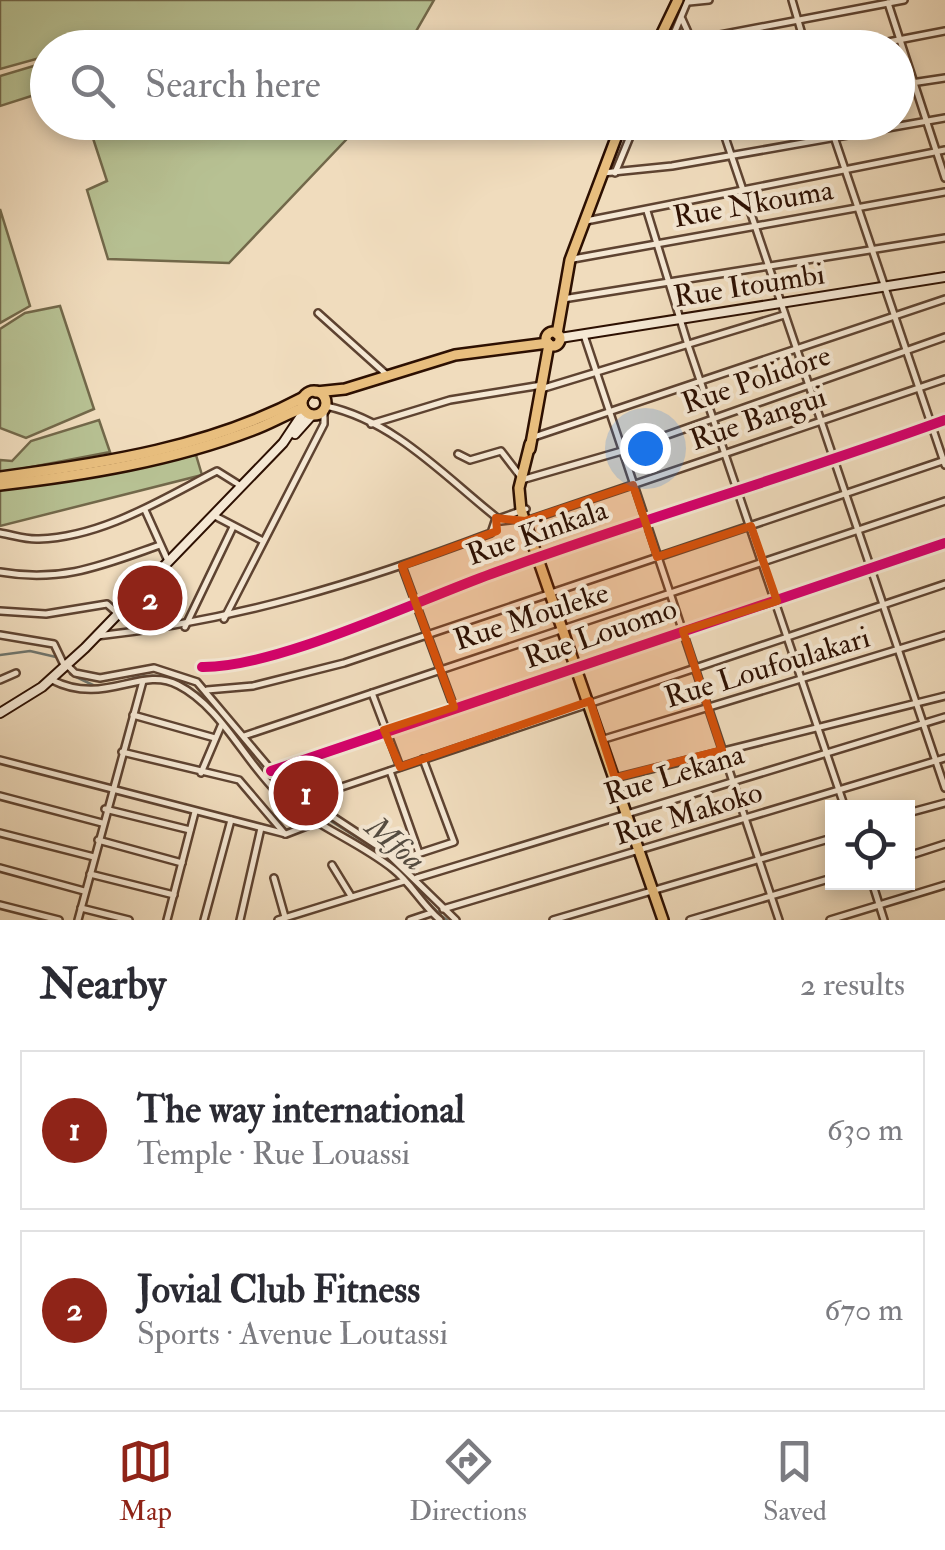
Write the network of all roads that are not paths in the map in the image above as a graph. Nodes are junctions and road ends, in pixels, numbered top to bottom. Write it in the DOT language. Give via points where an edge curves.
graph roads {
  1 [pos="710,0"];
  2 [pos="792,0"];
  3 [pos="904,0"];
  4 [pos="887,2"];
  5 [pos="680,6"];
  6 [pos="798,20"];
  7 [pos="666,30"];
  8 [pos="689,30"];
  9 [pos="756,30"];
  10 [pos="801,30"];
  11 [pos="897,30"];
  12 [pos="945,31"];
  13 [pos="915,37"];
  14 [pos="945,78"];
  15 [pos="915,82"];
  16 [pos="945,118"];
  17 [pos="929,121"];
  18 [pos="915,123"];
  19 [pos="615,140"];
  20 [pos="628,140"];
  21 [pos="725,140"];
  22 [pos="817,140"];
  23 [pos="835,140"];
  24 [pos="945,150"];
  25 [pos="936,152"];
  26 [pos="729,156"];
  27 [pos="844,170"];
  28 [pos="602,173"];
  29 [pos="614,173"];
  30 [pos="945,178"];
  31 [pos="742,191"];
  32 [pos="945,192"];
  33 [pos="855,208"];
  34 [pos="648,211"];
  35 [pos="582,222"];
  36 [pos="755,226"];
  37 [pos="945,238"];
  38 [pos="655,244"];
  39 [pos="870,247"];
  40 [pos="570,260"];
  41 [pos="767,264"];
  42 [pos="945,277"];
  43 [pos="669,282"];
  44 [pos="883,287"];
  45 [pos="945,298"];
  46 [pos="561,299"];
  47 [pos="780,302"];
  48 [pos="318,313"];
  49 [pos="784,315"];
  50 [pos="892,316"];
  51 [pos="680,318"];
  52 [pos="584,335"];
  53 [pos="945,338"];
  54 [pos="553,339"];
  55 [pos="688,345"];
  56 [pos="796,346"];
  57 [pos="904,352"];
  58 [pos="386,374"];
  59 [pos="595,376"];
  60 [pos="945,379"];
  61 [pos="701,382"];
  62 [pos="808,384"];
  63 [pos="542,387"];
  64 [pos="917,388"];
  65 [pos="345,389"];
  66 [pos="314,408"];
  67 [pos="608,412"];
  68 [pos="714,417"];
  69 [pos="945,420"];
  70 [pos="822,421"];
  71 [pos="371,424"];
  72 [pos="930,425"];
  73 [pos="320,430"];
  74 [pos="530,441"];
  75 [pos="622,450"];
  76 [pos="727,452"];
  77 [pos="458,454"];
  78 [pos="834,457"];
  79 [pos="944,462"];
  80 [pos="0,478"];
  81 [pos="523,478"];
  82 [pos="0,485"];
  83 [pos="632,485"];
  84 [pos="240,486"];
  85 [pos="738,489"];
  86 [pos="846,496"];
  87 [pos="945,501"];
  88 [pos="145,510"];
  89 [pos="212,515"];
  90 [pos="526,517"];
  91 [pos="497,518"];
  92 [pos="644,522"];
  93 [pos="751,526"];
  94 [pos="233,527"];
  95 [pos="858,531"];
  96 [pos="0,533"];
  97 [pos="263,541"];
  98 [pos="945,543"];
  99 [pos="160,545"];
  100 [pos="540,556"];
  101 [pos="657,558"];
  102 [pos="168,560"];
  103 [pos="764,563"];
  104 [pos="402,566"];
  105 [pos="871,569"];
  106 [pos="0,572"];
  107 [pos="945,584"];
  108 [pos="552,592"];
  109 [pos="672,594"];
  110 [pos="777,601"];
  111 [pos="415,602"];
  112 [pos="882,605"];
  113 [pos="0,611"];
  114 [pos="117,614"];
  115 [pos="224,618"];
  116 [pos="185,627"];
  117 [pos="564,628"];
  118 [pos="683,631"];
  119 [pos="0,635"];
  120 [pos="97,636"];
  121 [pos="428,636"];
  122 [pos="945,636"];
  123 [pos="788,637"];
  124 [pos="898,652"];
  125 [pos="66,666"];
  126 [pos="576,666"];
  127 [pos="202,668"];
  128 [pos="695,668"];
  129 [pos="440,669"];
  130 [pos="16,673"];
  131 [pos="52,679"];
  132 [pos="804,679"];
  133 [pos="0,680"];
  134 [pos="143,681"];
  135 [pos="206,690"];
  136 [pos="372,693"];
  137 [pos="945,696"];
  138 [pos="590,702"];
  139 [pos="917,704"];
  140 [pos="454,708"];
  141 [pos="707,710"];
  142 [pos="0,713"];
  143 [pos="133,715"];
  144 [pos="945,718"];
  145 [pos="923,723"];
  146 [pos="221,726"];
  147 [pos="820,726"];
  148 [pos="384,730"];
  149 [pos="244,736"];
  150 [pos="215,738"];
  151 [pos="601,740"];
  152 [pos="722,750"];
  153 [pos="122,752"];
  154 [pos="827,752"];
  155 [pos="945,758"];
  156 [pos="0,760"];
  157 [pos="423,760"];
  158 [pos="935,761"];
  159 [pos="400,767"];
  160 [pos="271,771"];
  161 [pos="390,771"];
  162 [pos="201,772"];
  163 [pos="615,778"];
  164 [pos="732,780"];
  165 [pos="110,788"];
  166 [pos="945,788"];
  167 [pos="839,789"];
  168 [pos="0,796"];
  169 [pos="303,800"];
  170 [pos="842,800"];
  171 [pos="945,803"];
  172 [pos="106,809"];
  173 [pos="196,810"];
  174 [pos="626,811"];
  175 [pos="915,811"];
  176 [pos="231,820"];
  177 [pos="743,821"];
  178 [pos="317,822"];
  179 [pos="102,823"];
  180 [pos="261,828"];
  181 [pos="190,830"];
  182 [pos="0,833"];
  183 [pos="286,834"];
  184 [pos="98,840"];
  185 [pos="825,840"];
  186 [pos="945,844"];
  187 [pos="639,851"];
  188 [pos="419,853"];
  189 [pos="915,854"];
  190 [pos="94,857"];
  191 [pos="397,861"];
  192 [pos="758,862"];
  193 [pos="182,863"];
  194 [pos="332,864"];
  195 [pos="0,868"];
  196 [pos="90,874"];
  197 [pos="274,878"];
  198 [pos="416,878"];
  199 [pos="825,880"];
  200 [pos="404,881"];
  201 [pos="945,885"];
  202 [pos="874,890"];
  203 [pos="653,891"];
  204 [pos="85,892"];
  205 [pos="174,895"];
  206 [pos="351,896"];
  207 [pos="770,897"];
  208 [pos="0,904"];
  209 [pos="879,905"];
  210 [pos="81,908"];
  211 [pos="443,910"];
  212 [pos="431,913"];
  213 [pos="59,920"];
  214 [pos="78,920"];
  215 [pos="129,920"];
  216 [pos="167,920"];
  217 [pos="204,920"];
  218 [pos="240,920"];
  219 [pos="284,920"];
  220 [pos="410,920"];
  221 [pos="440,920"];
  222 [pos="456,920"];
  223 [pos="553,920"];
  224 [pos="663,920"];
  225 [pos="690,920"];
  226 [pos="779,920"];
  227 [pos="830,920"];
  228 [pos="884,920"];
  1 -- 5 [label="street"];
  2 -- 6 [label="street"];
  3 -- 4 [label="street"];
  4 -- 6 [label="street"];
  4 -- 11 [label="street"];
  5 -- 7 [label="main road"];
  5 -- 8 [label="street"];
  6 -- 9 [label="street"];
  6 -- 10 [label="street"];
  12 -- 13 [label="street"];
  14 -- 15 [label="street"];
  15 -- 17 [label="street"];
  16 -- 17 [label="street"];
  17 -- 18 [label="street"];
  17 -- 25 [label="street"];
  19 -- 28 [label="main road"];
  20 -- 29 [label="street"];
  21 -- 26 [label="street"];
  22 -- 26 [label="street"];
  23 -- 27 [label="street"];
  24 -- 25 [label="street"];
  25 -- 27 [label="street"];
  25 -- 30 [label="street"];
  26 -- 29 [label="street"];
  26 -- 31 [label="street"];
  27 -- 31 [label="street"];
  27 -- 33 [label="street"];
  28 -- 29 [label="street"];
  28 -- 35 [label="main road"];
  31 -- 34 [label="street"];
  31 -- 36 [label="street"];
  32 -- 33 [label="street, Rue Nkouma"];
  33 -- 36 [label="street, Rue Nkouma"];
  33 -- 39 [label="street"];
  34 -- 35 [label="street"];
  34 -- 38 [label="street"];
  35 -- 40 [label="main road"];
  36 -- 38 [label="street, Rue Nkouma"];
  36 -- 41 [label="street"];
  37 -- 39 [label="street"];
  38 -- 40 [label="street, Rue Nkouma"];
  38 -- 43 [label="street"];
  39 -- 41 [label="street"];
  39 -- 44 [label="street"];
  40 -- 46 [label="main road"];
  41 -- 43 [label="street"];
  41 -- 47 [label="street"];
  42 -- 44 [label="main road, Rue Itoumbi"];
  43 -- 46 [label="street"];
  43 -- 51 [label="street"];
  44 -- 47 [label="main road, Rue Itoumbi"];
  44 -- 50 [label="street"];
  45 -- 50 [label="street"];
  46 -- 54 [label="main road"];
  47 -- 49 [label="street"];
  47 -- 51 [label="main road, Rue Itoumbi"];
  48 -- 58 [label="street"];
  49 -- 55 [label="street"];
  49 -- 56 [label="street"];
  50 -- 56 [label="street"];
  50 -- 57 [label="street"];
  51 -- 52 [label="main road, Rue Itoumbi"];
  51 -- 55 [label="street"];
  52 -- 54 [label="main road, Rue Itoumbi"];
  52 -- 59 [label="street"];
  53 -- 57 [label="street, Rue Polidore"];
  54 -- 58 [label="main road"];
  54 -- 63 [label="main road"];
  55 -- 59 [label="street"];
  55 -- 61 [label="street"];
  56 -- 61 [label="street"];
  56 -- 62 [label="street"];
  57 -- 62 [label="street, Rue Polidore"];
  57 -- 64 [label="street"];
  58 -- 65 [label="main road"];
  59 -- 63 [label="street"];
  59 -- 67 [label="street"];
  60 -- 64 [label="street, Rue Bangui"];
  61 -- 67 [label="street"];
  61 -- 68 [label="street"];
  62 -- 68 [label="street, Rue Polidore"];
  62 -- 70 [label="street"];
  63 -- 71 [label="street" via="450,400"];
  63 -- 74 [label="main road"];
  64 -- 70 [label="street, Rue Bangui"];
  64 -- 72 [label="street"];
  65 -- 66 [label="main road"];
  65 -- 66 [label="main road" via="316,392"];
  66 -- 71 [label="street"];
  66 -- 73 [label="street"];
  66 -- 73 [label="street" via="327,416"];
  66 -- 80 [label="main road" via="179,446"];
  66 -- 82 [label="main road" via="179,454"];
  66 -- 84 [label="main road"];
  67 -- 74 [label="street"];
  67 -- 75 [label="street"];
  68 -- 75 [label="street, Rue Polidore"];
  68 -- 76 [label="street"];
  69 -- 72 [label="street, Rue Kinkala"];
  70 -- 76 [label="street, Rue Bangui"];
  70 -- 78 [label="street"];
  71 -- 91 [label="street" via="418,451"];
  72 -- 78 [label="street, Rue Kinkala"];
  72 -- 79 [label="street"];
  73 -- 97 [label="street"];
  74 -- 81 [label="main road"];
  75 -- 81 [label="street, Rue Polidore"];
  75 -- 83 [label="street"];
  76 -- 83 [label="street, Rue Bangui"];
  76 -- 85 [label="street"];
  77 -- 81 [label="street" via="470,460 502,451"];
  78 -- 85 [label="street, Rue Kinkala"];
  78 -- 86 [label="street"];
  79 -- 86 [label="street"];
  81 -- 90 [label="main road"];
  83 -- 90 [label="street, Rue Bangui"];
  83 -- 92 [label="street"];
  84 -- 88 [label="street" via="217,471"];
  84 -- 89 [label="main road"];
  85 -- 92 [label="street, Rue Kinkala"];
  85 -- 93 [label="street"];
  86 -- 93 [label="street"];
  86 -- 95 [label="street"];
  87 -- 95 [label="street, Rue Mouleke"];
  88 -- 96 [label="street" via="50,538"];
  88 -- 99 [label="street"];
  89 -- 94 [label="street"];
  89 -- 102 [label="main road"];
  90 -- 91 [label="street, Rue Bangui"];
  90 -- 100 [label="main road"];
  91 -- 104 [label="street" via="491,534"];
  92 -- 100 [label="street, Rue Kinkala"];
  92 -- 101 [label="street"];
  93 -- 101 [label="street"];
  93 -- 103 [label="street"];
  94 -- 97 [label="street"];
  94 -- 116 [label="street"];
  95 -- 103 [label="street, Rue Mouleke"];
  95 -- 105 [label="street"];
  97 -- 115 [label="street"];
  98 -- 105 [label="street, Rue Louomo"];
  99 -- 102 [label="street"];
  99 -- 106 [label="street" via="60,576"];
  100 -- 108 [label="main road"];
  100 -- 111 [label="street, Rue Kinkala"];
  101 -- 108 [label="street"];
  101 -- 109 [label="street"];
  102 -- 114 [label="main road"];
  103 -- 109 [label="street, Rue Mouleke"];
  103 -- 110 [label="street"];
  104 -- 111 [label="street"];
  104 -- 115 [label="street"];
  105 -- 110 [label="street, Rue Louomo"];
  105 -- 112 [label="street"];
  107 -- 112 [label="street"];
  108 -- 117 [label="main road"];
  108 -- 121 [label="street"];
  109 -- 117 [label="street, Rue Mouleke"];
  109 -- 118 [label="street"];
  110 -- 118 [label="street, Rue Louomo"];
  110 -- 123 [label="street"];
  111 -- 121 [label="street"];
  111 -- 127 [label="street, Rue Kinkala" via="273,653"];
  112 -- 123 [label="street"];
  112 -- 124 [label="street"];
  113 -- 114 [label="street" via="46,614 107,604"];
  114 -- 120 [label="main road"];
  115 -- 116 [label="street"];
  116 -- 120 [label="street"];
  117 -- 126 [label="main road"];
  117 -- 129 [label="street, Rue Mouleke"];
  118 -- 126 [label="street, Rue Louomo"];
  118 -- 128 [label="street"];
  119 -- 125 [label="street" via="54,644"];
  120 -- 125 [label="main road"];
  121 -- 129 [label="street"];
  121 -- 135 [label="street" via="296,677"];
  122 -- 124 [label="street, Rue Loufoulakari"];
  123 -- 128 [label="street"];
  123 -- 132 [label="street"];
  124 -- 132 [label="street, Rue Loufoulakari"];
  124 -- 139 [label="street"];
  125 -- 131 [label="main road"];
  125 -- 135 [label="street" via="100,678 154,668"];
  126 -- 138 [label="main road"];
  126 -- 140 [label="street, Rue Louomo"];
  128 -- 138 [label="street"];
  128 -- 141 [label="street"];
  129 -- 136 [label="street, Rue Mouleke"];
  129 -- 140 [label="street"];
  130 -- 133 [label="street"];
  131 -- 134 [label="street" via="91,691"];
  131 -- 142 [label="main road"];
  132 -- 141 [label="street, Rue Loufoulakari"];
  132 -- 147 [label="street"];
  134 -- 143 [label="street"];
  134 -- 146 [label="street" via="160,678 184,687"];
  135 -- 149 [label="street"];
  136 -- 148 [label="street"];
  136 -- 149 [label="street, Rue Mouleke"];
  137 -- 139 [label="street"];
  138 -- 151 [label="main road"];
  138 -- 157 [label="street"];
  139 -- 145 [label="street"];
  139 -- 147 [label="street"];
  140 -- 148 [label="street, Rue Louomo"];
  141 -- 151 [label="street, Rue Loufoulakari"];
  141 -- 152 [label="street"];
  143 -- 150 [label="street"];
  143 -- 153 [label="street"];
  144 -- 145 [label="street, Rue Lekana"];
  145 -- 154 [label="street, Rue Lekana"];
  145 -- 158 [label="street"];
  146 -- 150 [label="street"];
  146 -- 178 [label="street" via="280,794"];
  147 -- 152 [label="street"];
  147 -- 154 [label="street"];
  148 -- 159 [label="street"];
  148 -- 160 [label="street, Rue Louomo"];
  149 -- 160 [label="street"];
  150 -- 162 [label="street"];
  151 -- 163 [label="main road"];
  152 -- 163 [label="street"];
  152 -- 164 [label="street"];
  153 -- 162 [label="street"];
  153 -- 165 [label="street"];
  154 -- 164 [label="street, Rue Lekana"];
  154 -- 167 [label="street"];
  155 -- 158 [label="street, Rue Makoko"];
  156 -- 165 [label="street"];
  157 -- 159 [label="street"];
  157 -- 188 [label="street" via="454,842"];
  158 -- 166 [label="street"];
  158 -- 167 [label="street, Rue Makoko"];
  159 -- 161 [label="street"];
  160 -- 169 [label="street"];
  161 -- 169 [label="street"];
  161 -- 188 [label="street"];
  162 -- 183 [label="street" via="241,781"];
  163 -- 174 [label="main road"];
  164 -- 174 [label="street, Rue Lekana"];
  164 -- 177 [label="street"];
  165 -- 172 [label="street"];
  165 -- 173 [label="street"];
  167 -- 170 [label="street"];
  167 -- 177 [label="street, Rue Makoko"];
  168 -- 179 [label="street"];
  169 -- 191 [label="street"];
  171 -- 175 [label="street"];
  172 -- 179 [label="street"];
  172 -- 181 [label="street"];
  173 -- 176 [label="street"];
  173 -- 181 [label="street"];
  174 -- 187 [label="main road"];
  174 -- 198 [label="street, Rue Lekana"];
  176 -- 180 [label="street"];
  176 -- 217 [label="street"];
  177 -- 187 [label="street, Rue Makoko"];
  177 -- 192 [label="street"];
  178 -- 183 [label="street"];
  178 -- 200 [label="street"];
  179 -- 184 [label="street"];
  180 -- 183 [label="street"];
  180 -- 218 [label="street"];
  181 -- 193 [label="street"];
  182 -- 190 [label="street"];
  184 -- 190 [label="street"];
  184 -- 193 [label="street"];
  185 -- 192 [label="street"];
  186 -- 189 [label="street"];
  187 -- 203 [label="main road"];
  187 -- 211 [label="street, Rue Makoko"];
  188 -- 191 [label="street"];
  190 -- 196 [label="street"];
  191 -- 198 [label="street"];
  192 -- 203 [label="street"];
  192 -- 207 [label="street"];
  193 -- 205 [label="street"];
  194 -- 206 [label="street"];
  195 -- 204 [label="street"];
  196 -- 204 [label="street"];
  196 -- 205 [label="street"];
  197 -- 219 [label="street"];
  198 -- 211 [label="street"];
  199 -- 207 [label="street"];
  200 -- 206 [label="street"];
  200 -- 212 [label="street"];
  201 -- 209 [label="street"];
  202 -- 209 [label="street"];
  203 -- 223 [label="street"];
  203 -- 224 [label="main road"];
  204 -- 210 [label="street"];
  205 -- 216 [label="street"];
  206 -- 219 [label="street"];
  207 -- 225 [label="street"];
  207 -- 226 [label="street"];
  208 -- 213 [label="street"];
  209 -- 227 [label="street"];
  209 -- 228 [label="street"];
  210 -- 214 [label="street"];
  210 -- 215 [label="street"];
  211 -- 222 [label="street"];
  212 -- 220 [label="street"];
  212 -- 221 [label="street"];
}
